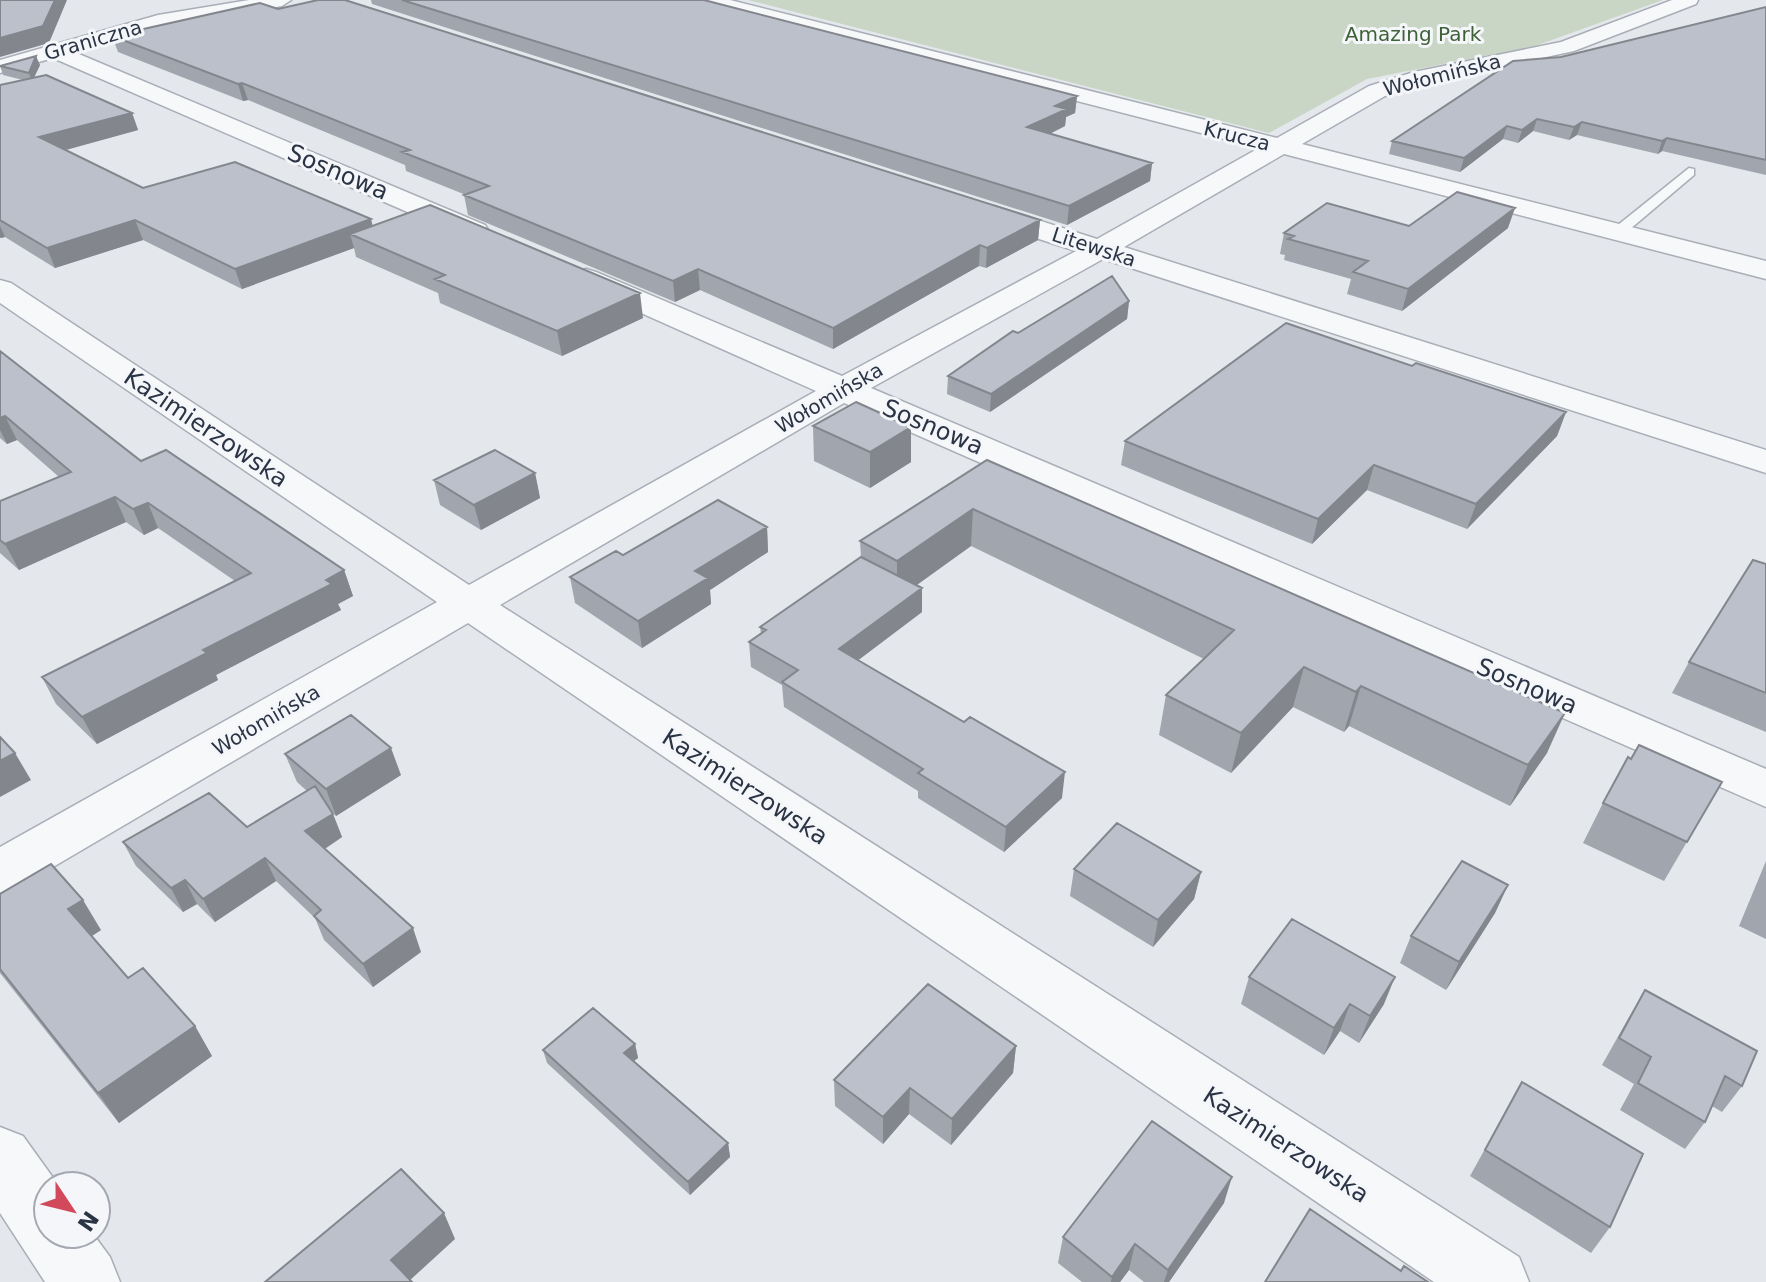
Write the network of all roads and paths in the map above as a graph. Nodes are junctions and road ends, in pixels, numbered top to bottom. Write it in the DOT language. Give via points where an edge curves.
graph roads {
  1 [pos="282,0"];
  2 [pos="708,0"];
  3 [pos="1689,0"];
  4 [pos="54,51"];
  5 [pos="0,67"];
  6 [pos="1278,146"];
  7 [pos="1689,172"];
  8 [pos="964,205"];
  9 [pos="1618,232"];
  10 [pos="496,240"];
  11 [pos="1100,249"];
  12 [pos="1766,270"];
  13 [pos="569,271"];
  14 [pos="0,289"];
  15 [pos="844,389"];
  16 [pos="1766,462"];
  17 [pos="470,605"];
  18 [pos="1766,789"];
  19 [pos="0,872"];
  20 [pos="0,1157"];
  21 [pos="32,1204"];
  22 [pos="64,1250"];
  23 [pos="85,1282"];
  24 [pos="1494,1282"];
  1 -- 4 [label="street, Graniczna" via="186,15"];
  2 -- 6 [label="street, Krucza"];
  3 -- 6 [label="street, Wołomińska" via="1567,47 1386,87"];
  4 -- 5 [label="street, Graniczna"];
  4 -- 10 [label="street, Sosnowa"];
  6 -- 9 [label="street, Krucza"];
  6 -- 11 [label="street, Wołomińska"];
  7 -- 9 [label="lane"];
  8 -- 11 [label="street, Litewska"];
  9 -- 12 [label="street, Krucza"];
  11 -- 15 [label="street, Wołomińska"];
  11 -- 16 [label="street, Litewska"];
  13 -- 15 [label="street, Sosnowa"];
  14 -- 17 [label="street, Kazimierzowska"];
  15 -- 17 [label="street, Wołomińska"];
  15 -- 18 [label="street, Sosnowa"];
  17 -- 19 [label="street, Wołomińska"];
  17 -- 24 [label="street, Kazimierzowska"];
  20 -- 21 [label="street"];
  22 -- 23 [label="street"];
}
